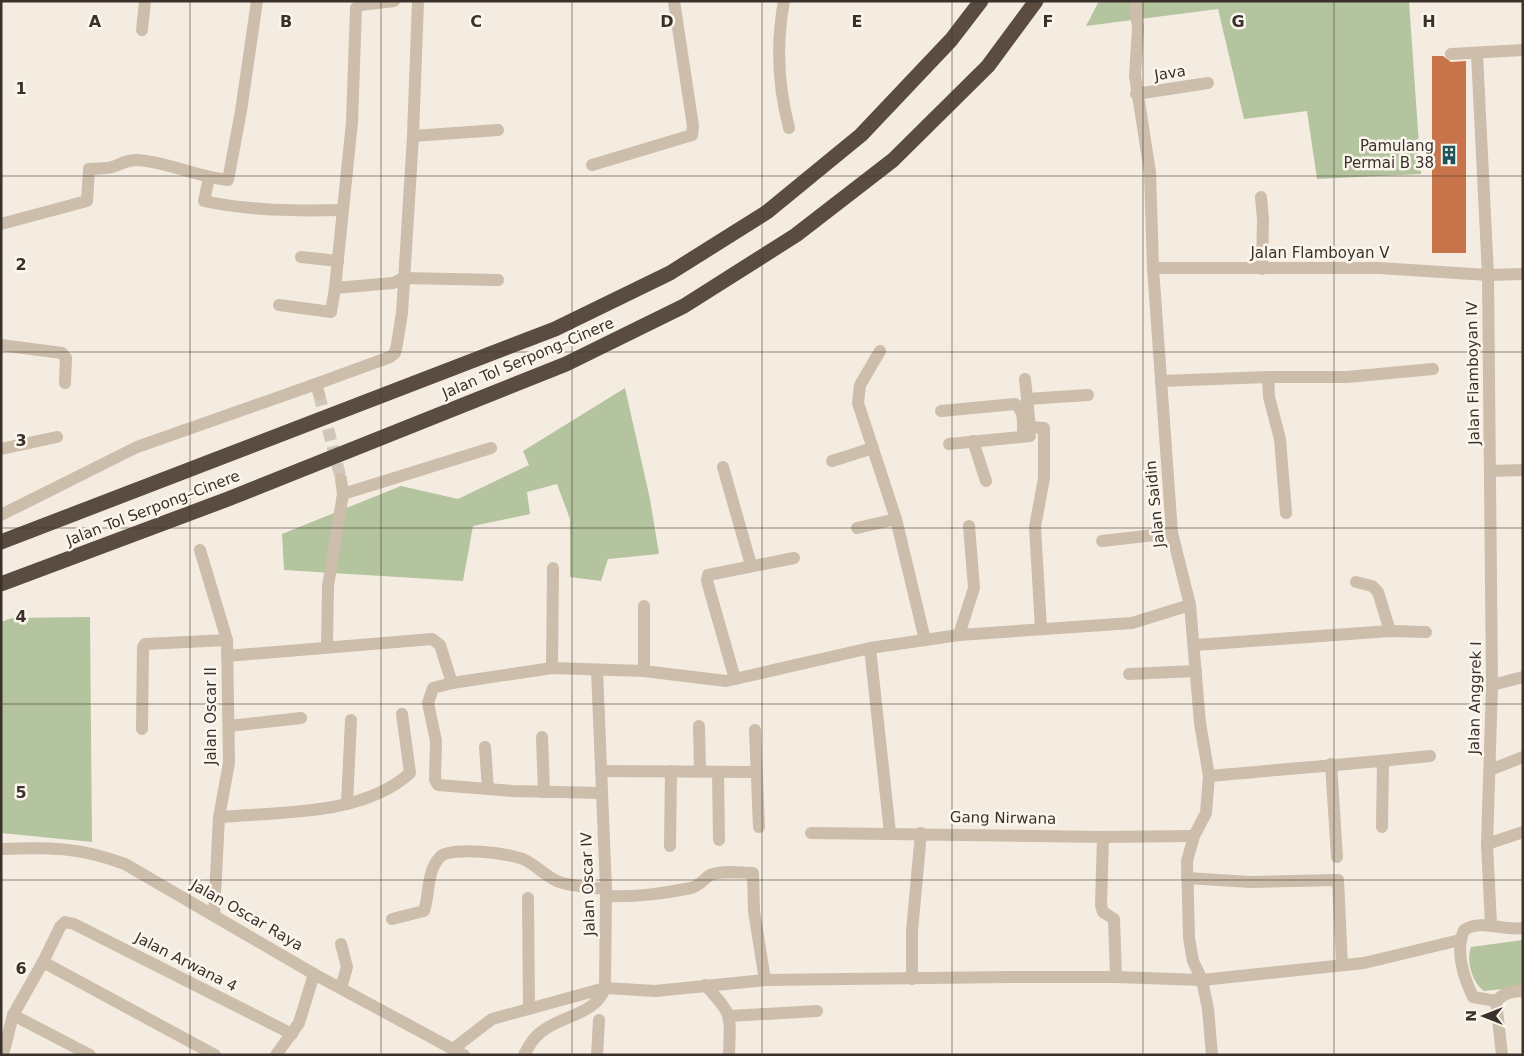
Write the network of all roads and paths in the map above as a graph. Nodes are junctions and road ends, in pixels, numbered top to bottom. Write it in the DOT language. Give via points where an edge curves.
graph roads {
  1 [pos="144,1"];
  2 [pos="256,1"];
  3 [pos="394,1"];
  4 [pos="418,1"];
  5 [pos="674,1"];
  6 [pos="784,1"];
  7 [pos="981,1"];
  8 [pos="1036,1"];
  9 [pos="1135,1"];
  10 [pos="356,4"];
  11 [pos="142,30"];
  12 [pos="1523,50"];
  13 [pos="1451,54"];
  14 [pos="1478,54"];
  15 [pos="1208,83"];
  16 [pos="1136,94"];
  17 [pos="789,128"];
  18 [pos="498,130"];
  19 [pos="413,136"];
  20 [pos="592,165"];
  21 [pos="209,178"];
  22 [pos="1261,197"];
  23 [pos="343,210"];
  24 [pos="1,224"];
  25 [pos="302,257"];
  26 [pos="338,261"];
  27 [pos="1152,268"];
  28 [pos="1262,269"];
  29 [pos="1523,274"];
  30 [pos="1488,275"];
  31 [pos="403,278"];
  32 [pos="498,280"];
  33 [pos="335,288"];
  34 [pos="279,305"];
  35 [pos="1,346"];
  36 [pos="880,351"];
  37 [pos="1433,369"];
  38 [pos="1268,377"];
  39 [pos="1025,378"];
  40 [pos="1161,381"];
  41 [pos="65,383"];
  42 [pos="1088,395"];
  43 [pos="1027,399"];
  44 [pos="941,411"];
  45 [pos="1023,436"];
  46 [pos="57,437"];
  47 [pos="1043,439"];
  48 [pos="973,440"];
  49 [pos="950,444"];
  50 [pos="491,448"];
  51 [pos="873,448"];
  52 [pos="1,449"];
  53 [pos="832,461"];
  54 [pos="723,467"];
  55 [pos="1523,470"];
  56 [pos="1490,471"];
  57 [pos="341,480"];
  58 [pos="986,481"];
  59 [pos="343,494"];
  60 [pos="1286,512"];
  61 [pos="1,515"];
  62 [pos="896,519"];
  63 [pos="968,526"];
  64 [pos="858,528"];
  65 [pos="1172,533"];
  66 [pos="1102,541"];
  67 [pos="1,542"];
  68 [pos="200,550"];
  69 [pos="794,558"];
  70 [pos="751,566"];
  71 [pos="554,568"];
  72 [pos="1356,582"];
  73 [pos="1,584"];
  74 [pos="1190,605"];
  75 [pos="644,606"];
  76 [pos="1041,629"];
  77 [pos="1390,631"];
  78 [pos="1426,632"];
  79 [pos="959,635"];
  80 [pos="227,640"];
  81 [pos="925,640"];
  82 [pos="1195,645"];
  83 [pos="327,646"];
  84 [pos="870,648"];
  85 [pos="227,656"];
  86 [pos="552,668"];
  87 [pos="597,670"];
  88 [pos="644,670"];
  89 [pos="1196,671"];
  90 [pos="1129,674"];
  91 [pos="1523,677"];
  92 [pos="735,679"];
  93 [pos="452,683"];
  94 [pos="1492,685"];
  95 [pos="402,714"];
  96 [pos="301,718"];
  97 [pos="351,720"];
  98 [pos="230,726"];
  99 [pos="699,726"];
  100 [pos="142,729"];
  101 [pos="755,730"];
  102 [pos="542,737"];
  103 [pos="486,746"];
  104 [pos="1430,756"];
  105 [pos="1523,757"];
  106 [pos="1383,762"];
  107 [pos="1331,764"];
  108 [pos="1490,770"];
  109 [pos="600,771"];
  110 [pos="671,772"];
  111 [pos="700,772"];
  112 [pos="718,772"];
  113 [pos="756,772"];
  114 [pos="1209,776"];
  115 [pos="488,789"];
  116 [pos="544,792"];
  117 [pos="600,793"];
  118 [pos="347,804"];
  119 [pos="219,817"];
  120 [pos="759,827"];
  121 [pos="1382,827"];
  122 [pos="811,832"];
  123 [pos="1523,832"];
  124 [pos="922,833"];
  125 [pos="890,834"];
  126 [pos="1194,836"];
  127 [pos="1103,837"];
  128 [pos="719,840"];
  129 [pos="1488,844"];
  130 [pos="670,846"];
  131 [pos="1,849"];
  132 [pos="1337,858"];
  133 [pos="1187,878"];
  134 [pos="606,893"];
  135 [pos="528,898"];
  136 [pos="214,915"];
  137 [pos="392,919"];
  138 [pos="1491,926"];
  139 [pos="1523,928"];
  140 [pos="1460,940"];
  141 [pos="341,944"];
  142 [pos="43,962"];
  143 [pos="1342,965"];
  144 [pos="314,974"];
  145 [pos="1116,976"];
  146 [pos="912,979"];
  147 [pos="765,980"];
  148 [pos="1202,980"];
  149 [pos="705,985"];
  150 [pos="341,988"];
  151 [pos="605,988"];
  152 [pos="1523,991"];
  153 [pos="1496,1001"];
  154 [pos="529,1008"];
  155 [pos="817,1010"];
  156 [pos="13,1014"];
  157 [pos="730,1016"];
  158 [pos="599,1020"];
  159 [pos="292,1034"];
  160 [pos="458,1052"];
  161 [pos="4,1055"];
  162 [pos="90,1055"];
  163 [pos="216,1055"];
  164 [pos="276,1055"];
  165 [pos="524,1055"];
  166 [pos="597,1055"];
  167 [pos="729,1055"];
  168 [pos="1212,1055"];
  169 [pos="1502,1055"];
  1 -- 11 [label="street"];
  2 -- 21 [label="street" via="228,180"];
  3 -- 10 [label="street"];
  4 -- 19 [label="street"];
  5 -- 20 [label="street" via="694,126 692,135"];
  6 -- 17 [label="street" via="779,67"];
  7 -- 67 [label="highway, Jalan Tol Serpong–Cinere" via="951,40 861,135 767,212 670,272 555,329"];
  8 -- 73 [label="highway, Jalan Tol Serpong–Cinere" via="988,66 893,160 796,235 684,306 566,364 228,499"];
  9 -- 16 [label="street, Jalan Saidin" via="1138,28"];
  10 -- 23 [label="street" via="352,122"];
  12 -- 14 [label="street"];
  13 -- 14 [label="street"];
  14 -- 30 [label="street"];
  15 -- 16 [label="street, Java"];
  16 -- 27 [label="street, Jalan Saidin" via="1150,172"];
  18 -- 19 [label="street"];
  19 -- 31 [label="street"];
  21 -- 23 [label="street" via="204,201 287,211"];
  21 -- 24 [label="street" via="173,169 165,163 126,160 111,168 89,169 87,200"];
  22 -- 28 [label="street"];
  23 -- 26 [label="street"];
  25 -- 26 [label="street"];
  26 -- 33 [label="street"];
  27 -- 28 [label="street, Jalan Flamboyan V"];
  27 -- 40 [label="street, Jalan Saidin"];
  28 -- 30 [label="street, Jalan Flamboyan V" via="1379,268"];
  29 -- 30 [label="street, Jalan Flamboyan V"];
  30 -- 56 [label="street, Jalan Flamboyan IV"];
  31 -- 32 [label="street"];
  31 -- 33 [label="street" via="393,284"];
  31 -- 61 [label="street" via="402,313 395,353 390,357 318,389 138,447"];
  33 -- 34 [label="street" via="331,312"];
  35 -- 41 [label="street" via="62,353 66,358"];
  36 -- 51 [label="street" via="865,375 858,396"];
  37 -- 38 [label="street" via="1348,377"];
  38 -- 40 [label="street"];
  38 -- 60 [label="street" via="1268,397 1280,439"];
  39 -- 43 [label="street"];
  40 -- 65 [label="street, Jalan Saidin"];
  42 -- 43 [label="street"];
  43 -- 47 [label="street" via="1030,427 1044,427"];
  44 -- 45 [label="street" via="1017,405 1022,414"];
  45 -- 47 [label="street" via="1039,435"];
  45 -- 48 [label="street"];
  46 -- 52 [label="street"];
  47 -- 76 [label="street" via="1044,478 1035,527"];
  48 -- 49 [label="street"];
  48 -- 58 [label="street"];
  50 -- 59 [label="street"];
  51 -- 53 [label="street"];
  51 -- 62 [label="street"];
  54 -- 70 [label="street"];
  55 -- 56 [label="street"];
  56 -- 94 [label="street, Jalan Anggrek I"];
  57 -- 59 [label="street"];
  59 -- 83 [label="street" via="328,586"];
  62 -- 64 [label="street"];
  62 -- 81 [label="street"];
  63 -- 79 [label="street" via="974,588"];
  65 -- 66 [label="street"];
  65 -- 74 [label="street, Jalan Saidin"];
  68 -- 80 [label="street, Jalan Oscar II"];
  69 -- 70 [label="street"];
  70 -- 92 [label="street" via="710,573 707,579"];
  71 -- 86 [label="street"];
  72 -- 77 [label="street" via="1375,588"];
  74 -- 76 [label="street" via="1132,622"];
  74 -- 82 [label="street, Jalan Saidin"];
  75 -- 88 [label="street"];
  76 -- 79 [label="street"];
  77 -- 78 [label="street"];
  77 -- 82 [label="street"];
  79 -- 81 [label="street"];
  80 -- 85 [label="street, Jalan Oscar II"];
  80 -- 100 [label="street" via="145,644"];
  81 -- 84 [label="street"];
  82 -- 89 [label="street, Jalan Saidin"];
  83 -- 85 [label="street"];
  83 -- 93 [label="street" via="432,639 440,645"];
  84 -- 92 [label="street"];
  84 -- 125 [label="street"];
  85 -- 98 [label="street, Jalan Oscar II"];
  86 -- 87 [label="street"];
  86 -- 93 [label="street"];
  87 -- 88 [label="street"];
  87 -- 109 [label="street, Jalan Oscar IV"];
  88 -- 92 [label="street" via="726,681"];
  89 -- 90 [label="street"];
  89 -- 114 [label="street, Jalan Saidin"];
  91 -- 94 [label="street"];
  93 -- 115 [label="street" via="433,688 428,703 436,741 435,781 438,786"];
  94 -- 108 [label="street, Jalan Anggrek I"];
  95 -- 118 [label="street" via="410,773 376,793"];
  96 -- 98 [label="street"];
  97 -- 118 [label="street"];
  98 -- 119 [label="street, Jalan Oscar II" via="230,763"];
  99 -- 111 [label="street"];
  101 -- 113 [label="street"];
  102 -- 116 [label="street"];
  103 -- 115 [label="street"];
  104 -- 106 [label="street"];
  105 -- 108 [label="street"];
  106 -- 107 [label="street"];
  106 -- 121 [label="street"];
  107 -- 114 [label="street"];
  107 -- 132 [label="street"];
  108 -- 129 [label="street, Jalan Anggrek I"];
  109 -- 110 [label="street"];
  109 -- 117 [label="street, Jalan Oscar IV"];
  110 -- 111 [label="street"];
  110 -- 130 [label="street"];
  111 -- 112 [label="street"];
  112 -- 113 [label="street"];
  112 -- 128 [label="street"];
  113 -- 120 [label="street"];
  114 -- 126 [label="street, Jalan Saidin" via="1206,813"];
  115 -- 116 [label="street"];
  116 -- 117 [label="street"];
  117 -- 134 [label="street, Jalan Oscar IV"];
  118 -- 119 [label="street" via="316,810"];
  119 -- 136 [label="street, Jalan Oscar II"];
  122 -- 125 [label="street, Gang Nirwana"];
  123 -- 129 [label="street"];
  124 -- 125 [label="street, Gang Nirwana"];
  124 -- 127 [label="street, Gang Nirwana"];
  124 -- 146 [label="street" via="912,931"];
  126 -- 127 [label="street, Gang Nirwana"];
  126 -- 133 [label="street, Jalan Saidin" via="1186,861"];
  127 -- 145 [label="street" via="1101,905 1103,912 1114,919"];
  129 -- 138 [label="street, Jalan Anggrek I"];
  131 -- 136 [label="street, Jalan Oscar Raya" via="50,847 96,854 149,876"];
  133 -- 143 [label="street" via="1250,882 1338,880"];
  133 -- 148 [label="street, Jalan Saidin" via="1189,938 1193,961"];
  134 -- 137 [label="street" via="557,882 512,855 452,853 439,858 431,873 424,911"];
  134 -- 147 [label="street" via="644,897 691,888 718,873 753,873 754,911"];
  134 -- 151 [label="street, Jalan Oscar IV"];
  135 -- 154 [label="street"];
  136 -- 144 [label="street, Jalan Oscar Raya"];
  138 -- 139 [label="street"];
  138 -- 140 [label="street" via="1467,928"];
  140 -- 143 [label="street" via="1373,961"];
  140 -- 153 [label="street" via="1461,963 1473,997"];
  141 -- 150 [label="street" via="347,967"];
  142 -- 156 [label="street"];
  142 -- 159 [label="street, Jalan Arwana 4" via="65,922"];
  142 -- 163 [label="street"];
  143 -- 148 [label="street"];
  144 -- 150 [label="street, Jalan Oscar Raya"];
  144 -- 159 [label="street" via="303,1012"];
  145 -- 146 [label="street"];
  145 -- 148 [label="street"];
  146 -- 147 [label="street"];
  147 -- 149 [label="street"];
  148 -- 168 [label="street, Jalan Saidin"];
  149 -- 151 [label="street" via="655,991"];
  149 -- 157 [label="street" via="726,1007"];
  150 -- 160 [label="street, Jalan Oscar Raya"];
  151 -- 154 [label="street"];
  151 -- 165 [label="street" via="602,998 589,1008 540,1032"];
  152 -- 153 [label="street" via="1512,992"];
  153 -- 169 [label="street"];
  154 -- 160 [label="street" via="492,1019"];
  155 -- 157 [label="street"];
  156 -- 161 [label="street"];
  156 -- 162 [label="street"];
  157 -- 167 [label="street"];
  158 -- 166 [label="street"];
  159 -- 164 [label="street"];
}
